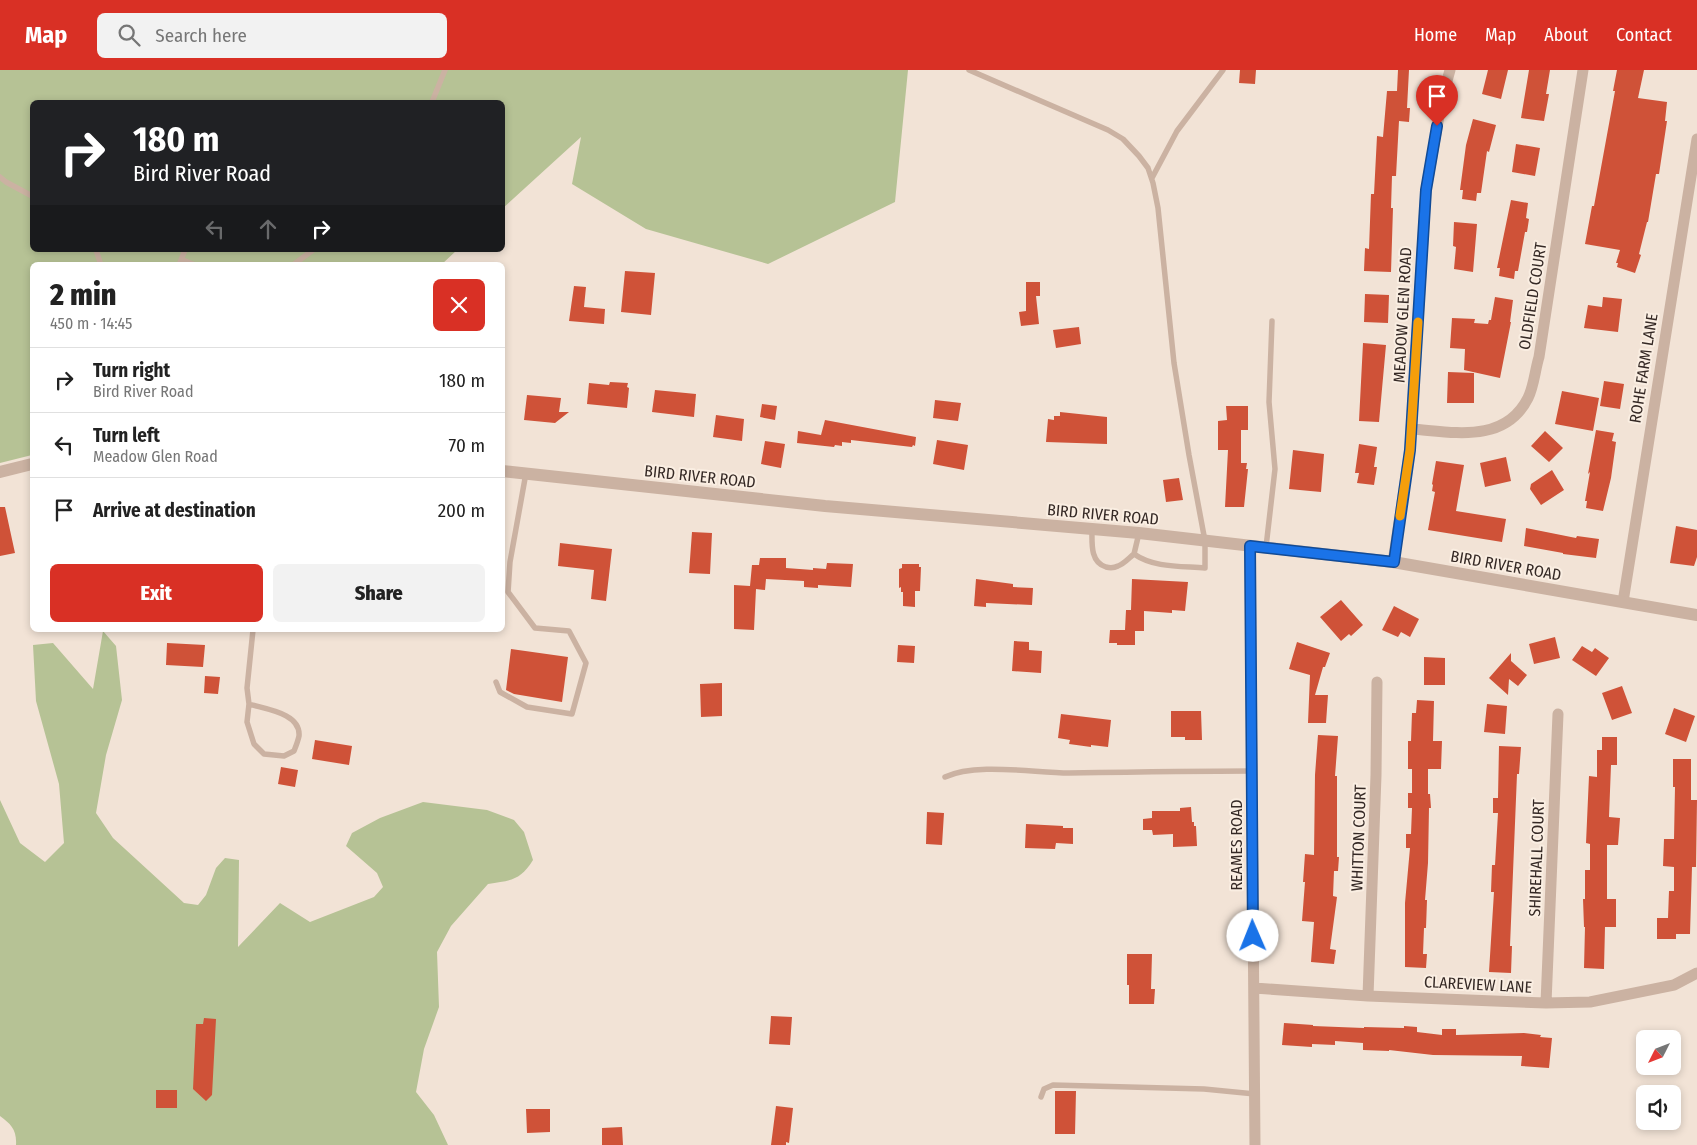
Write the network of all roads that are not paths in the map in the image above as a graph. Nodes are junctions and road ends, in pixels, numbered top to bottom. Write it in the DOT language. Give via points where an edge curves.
graph roads {
  1 [pos="446,70"];
  2 [pos="969,70"];
  3 [pos="1223,70"];
  4 [pos="1450,70"];
  5 [pos="1583,70"];
  6 [pos="433,100"];
  7 [pos="1697,139"];
  8 [pos="0,177"];
  9 [pos="1152,178"];
  10 [pos="30,195"];
  11 [pos="310,252"];
  12 [pos="297,262"];
  13 [pos="1272,321"];
  14 [pos="1412,429"];
  15 [pos="30,464"];
  16 [pos="505,471"];
  17 [pos="0,472"];
  18 [pos="526,473"];
  19 [pos="1092,529"];
  20 [pos="1139,533"];
  21 [pos="1205,541"];
  22 [pos="1250,546"];
  23 [pos="1266,547"];
  24 [pos="1134,554"];
  25 [pos="1394,562"];
  26 [pos="1623,602"];
  27 [pos="1697,614"];
  28 [pos="253,632"];
  29 [pos="496,682"];
  30 [pos="1377,682"];
  31 [pos="249,704"];
  32 [pos="1558,714"];
  33 [pos="1252,771"];
  34 [pos="945,777"];
  35 [pos="1697,973"];
  36 [pos="1254,988"];
  37 [pos="1368,996"];
  38 [pos="1546,1003"];
  39 [pos="1254,1094"];
  40 [pos="1041,1096"];
  41 [pos="1255,1145"];
  1 -- 6 [label="lane"];
  2 -- 9 [label="lane" via="1108,130 1139,156"];
  3 -- 9 [label="lane" via="1177,132"];
  4 -- 14 [label="street, MEADOW GLEN ROAD" via="1426,190"];
  5 -- 14 [label="street, OLDFIELD COURT" via="1539,357 1529,396 1511,419 1486,431 1460,433"];
  7 -- 26 [label="street, ROHE FARM LANE"];
  8 -- 10 [label="lane"];
  9 -- 21 [label="lane" via="1174,363"];
  11 -- 12 [label="lane"];
  13 -- 23 [label="lane" via="1269,402 1274,470"];
  14 -- 25 [label="street, MEADOW GLEN ROAD"];
  15 -- 17 [label="street"];
  16 -- 18 [label="street, BIRD RIVER ROAD"];
  18 -- 19 [label="street, BIRD RIVER ROAD" via="834,507"];
  18 -- 29 [label="lane" via="510,562 508,592 535,628 569,631 586,663 572,714 526,707 500,692"];
  19 -- 20 [label="street, BIRD RIVER ROAD"];
  19 -- 24 [label="lane" via="1093,552 1103,566 1116,568"];
  20 -- 21 [label="street, BIRD RIVER ROAD"];
  20 -- 24 [label="lane"];
  21 -- 22 [label="street, BIRD RIVER ROAD"];
  21 -- 24 [label="lane" via="1205,568 1146,562"];
  22 -- 23 [label="street, BIRD RIVER ROAD"];
  22 -- 33 [label="street, REAMES ROAD"];
  23 -- 25 [label="street, BIRD RIVER ROAD"];
  25 -- 26 [label="street, BIRD RIVER ROAD"];
  26 -- 27 [label="street, BIRD RIVER ROAD"];
  28 -- 31 [label="lane" via="247,688"];
  30 -- 37 [label="street, WHITTON COURT"];
  31 -- 31 [label="lane" via="247,722 254,744 264,754 284,756 294,751 299,736 294,721 288,716"];
  32 -- 38 [label="street, SHIREHALL COURT"];
  33 -- 34 [label="lane" via="1068,773 974,770"];
  33 -- 36 [label="street, REAMES ROAD"];
  35 -- 38 [label="street, CLAREVIEW LANE" via="1674,985 1590,1002"];
  36 -- 37 [label="street, CLAREVIEW LANE"];
  36 -- 39 [label="street, REAMES ROAD"];
  37 -- 38 [label="street, CLAREVIEW LANE"];
  39 -- 40 [label="lane" via="1204,1089 1053,1085 1044,1089"];
  39 -- 41 [label="street, REAMES ROAD"];
}
